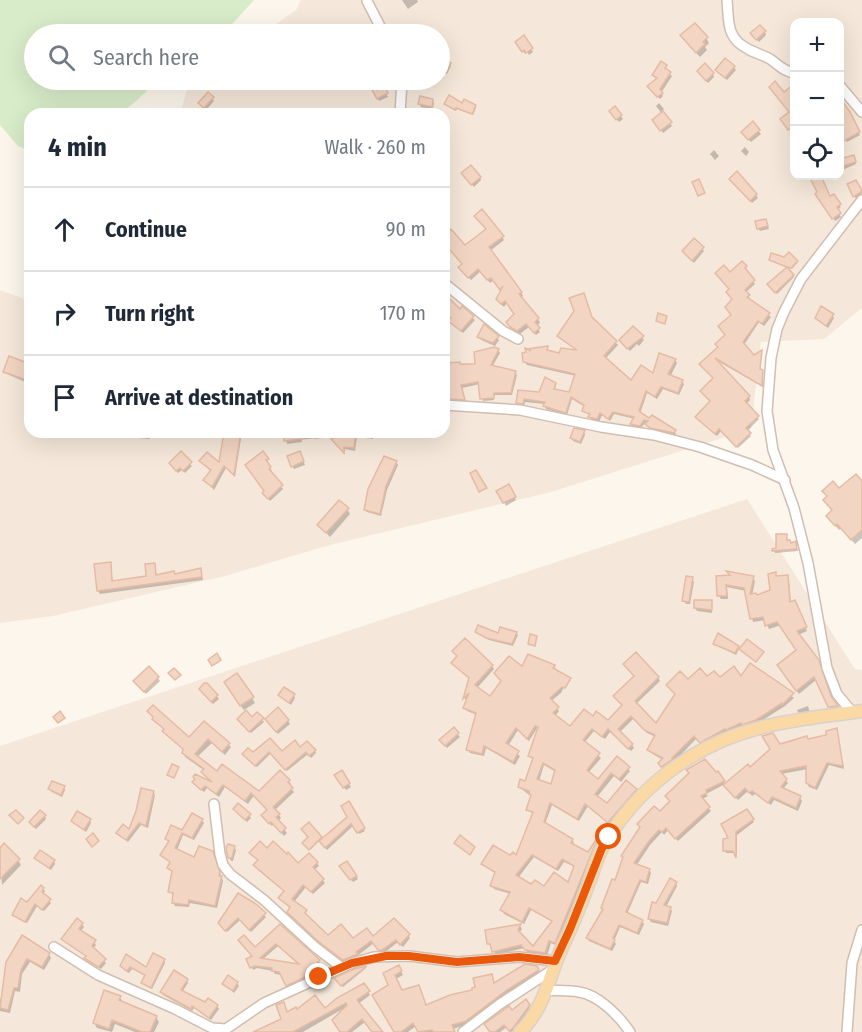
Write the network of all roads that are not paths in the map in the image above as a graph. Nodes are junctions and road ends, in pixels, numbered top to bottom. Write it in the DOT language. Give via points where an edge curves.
graph roads {
  1 [pos="726,0"];
  2 [pos="367,1"];
  3 [pos="379,24"];
  4 [pos="792,72"];
  5 [pos="401,90"];
  6 [pos="844,91"];
  7 [pos="400,108"];
  8 [pos="862,112"];
  9 [pos="862,200"];
  10 [pos="450,289"];
  11 [pos="518,339"];
  12 [pos="450,405"];
  13 [pos="785,480"];
  14 [pos="857,711"];
  15 [pos="214,804"];
  16 [pos="862,930"];
  17 [pos="54,946"];
  18 [pos="554,966"];
  19 [pos="341,968"];
  20 [pos="546,990"];
  21 [pos="469,1031"];
  22 [pos="520,1032"];
  23 [pos="630,1032"];
  24 [pos="847,1032"];
  1 -- 4 [label="street" via="733,39"];
  2 -- 3 [label="street"];
  5 -- 7 [label="street"];
  6 -- 8 [label="street"];
  9 -- 13 [label="street" via="801,279 777,329 769,369 767,416"];
  10 -- 11 [label="street" via="503,332"];
  12 -- 13 [label="street" via="520,410 654,435 700,447"];
  13 -- 14 [label="street" via="808,563 827,668 837,694"];
  14 -- 18 [label="main road" via="757,729 729,738 666,773 635,802 602,848"];
  15 -- 19 [label="street" via="220,854 230,874"];
  16 -- 24 [label="street" via="852,963"];
  17 -- 19 [label="street" via="98,975 220,1029 258,1006"];
  18 -- 19 [label="street" via="519,957 457,962 386,956"];
  18 -- 20 [label="main road"];
  18 -- 21 [label="street"];
  20 -- 22 [label="main road" via="536,1014"];
  20 -- 23 [label="street" via="589,996 617,1016"];
}
